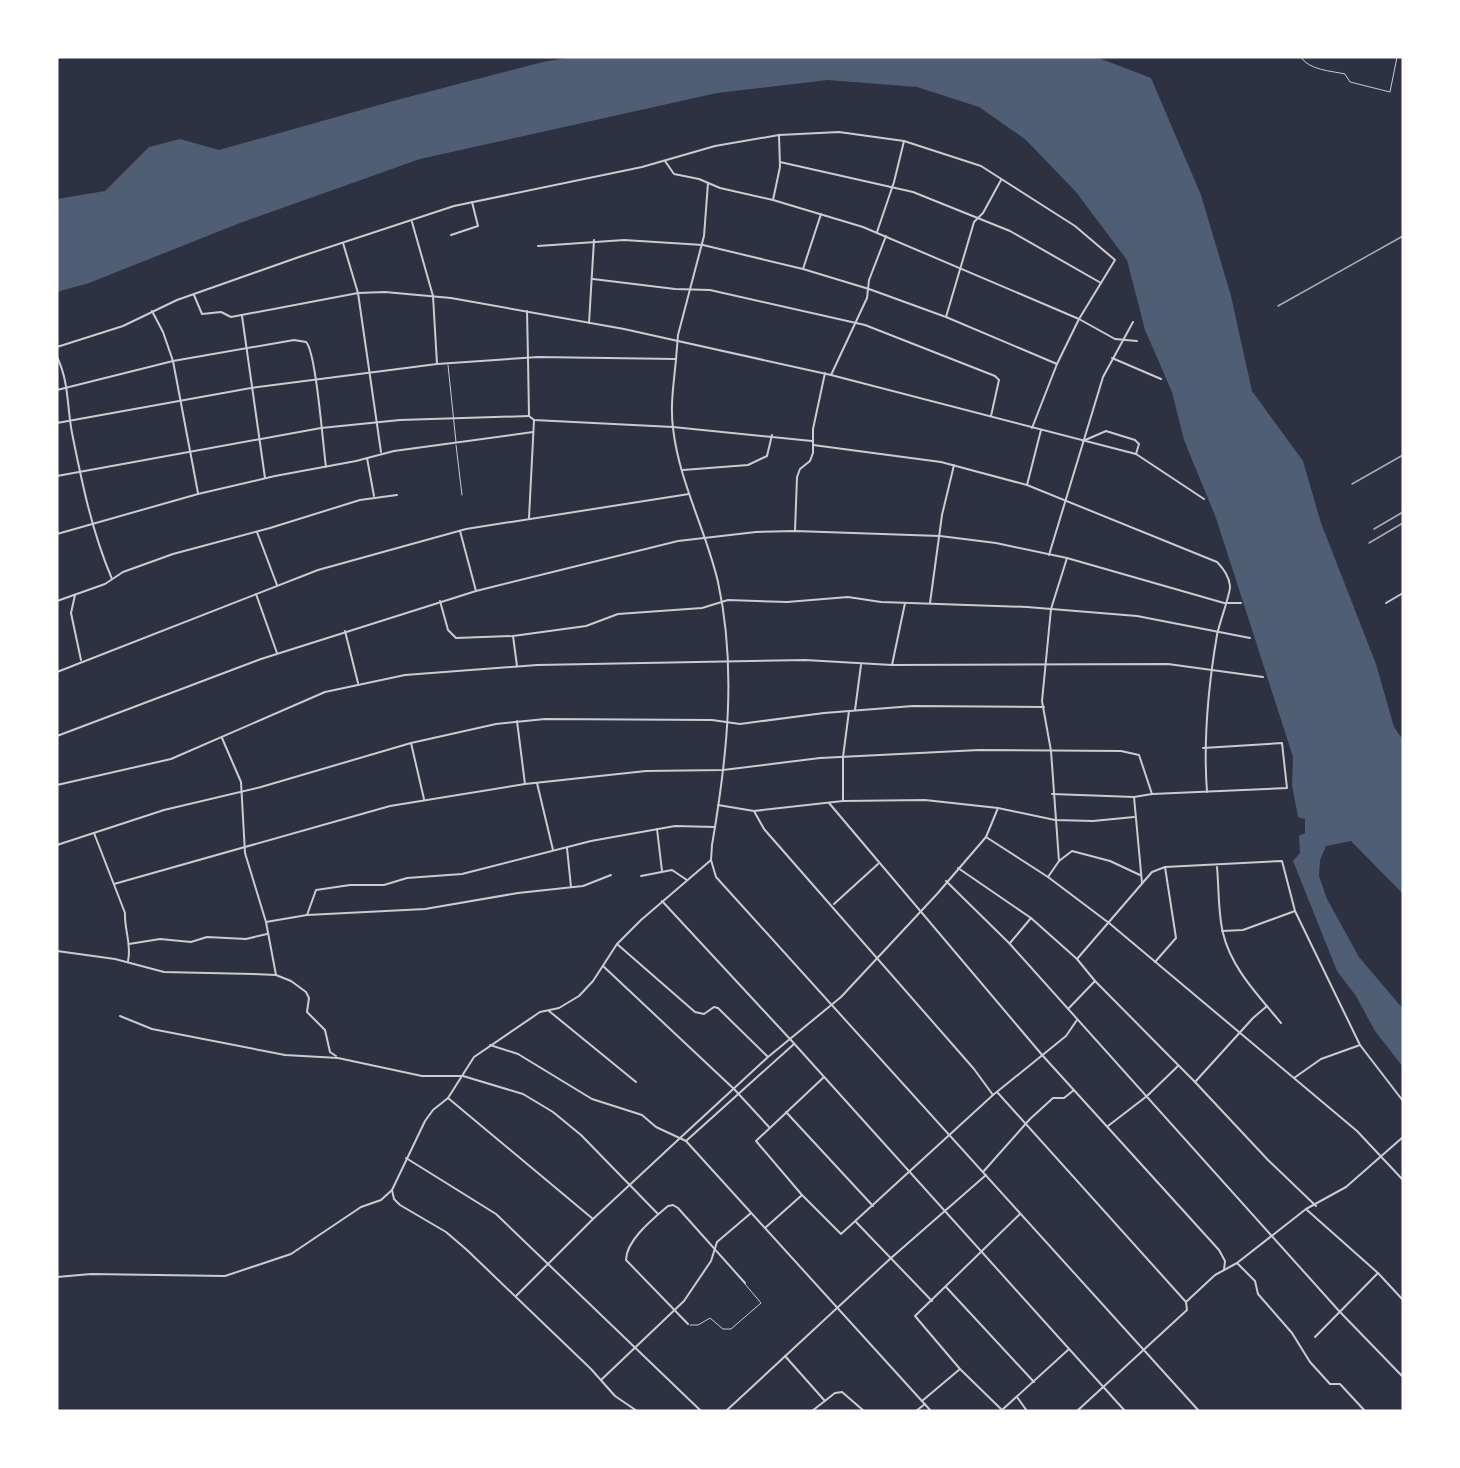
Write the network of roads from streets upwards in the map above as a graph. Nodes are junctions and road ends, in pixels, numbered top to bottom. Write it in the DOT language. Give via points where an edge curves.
graph roads {
  1 [pos="779,135"];
  2 [pos="904,141"];
  3 [pos="665,161"];
  4 [pos="780,162"];
  5 [pos="1000,180"];
  6 [pos="708,183"];
  7 [pos="893,186"];
  8 [pos="773,200"];
  9 [pos="472,202"];
  10 [pos="821,213"];
  11 [pos="979,218"];
  12 [pos="412,222"];
  13 [pos="877,232"];
  14 [pos="451,235"];
  15 [pos="886,236"];
  16 [pos="594,240"];
  17 [pos="343,243"];
  18 [pos="703,245"];
  19 [pos="538,246"];
  20 [pos="961,268"];
  21 [pos="803,269"];
  22 [pos="593,279"];
  23 [pos="1101,283"];
  24 [pos="868,289"];
  25 [pos="690,290"];
  26 [pos="358,293"];
  27 [pos="193,294"];
  28 [pos="433,296"];
  29 [pos="152,311"];
  30 [pos="526,312"];
  31 [pos="242,316"];
  32 [pos="946,317"];
  33 [pos="1079,319"];
  34 [pos="1133,322"];
  35 [pos="589,323"];
  36 [pos="856,323"];
  37 [pos="678,341"];
  38 [pos="1122,342"];
  39 [pos="1137,342"];
  40 [pos="57,347"];
  41 [pos="247,347"];
  42 [pos="57,357"];
  43 [pos="528,358"];
  44 [pos="1112,358"];
  45 [pos="676,359"];
  46 [pos="173,361"];
  47 [pos="437,364"];
  48 [pos="1057,364"];
  49 [pos="370,371"];
  50 [pos="825,373"];
  51 [pos="831,375"];
  52 [pos="315,379"];
  53 [pos="1161,380"];
  54 [pos="67,387"];
  55 [pos="251,388"];
  56 [pos="57,390"];
  57 [pos="182,400"];
  58 [pos="529,416"];
  59 [pos="991,416"];
  60 [pos="70,420"];
  61 [pos="534,420"];
  62 [pos="57,423"];
  63 [pos="377,423"];
  64 [pos="673,427"];
  65 [pos="321,428"];
  66 [pos="1032,428"];
  67 [pos="1041,430"];
  68 [pos="533,432"];
  69 [pos="772,435"];
  70 [pos="258,438"];
  71 [pos="1083,441"];
  72 [pos="813,443"];
  73 [pos="192,450"];
  74 [pos="381,454"];
  75 [pos="1136,454"];
  76 [pos="367,458"];
  77 [pos="954,465"];
  78 [pos="326,467"];
  79 [pos="682,470"];
  80 [pos="80,472"];
  81 [pos="57,476"];
  82 [pos="265,478"];
  83 [pos="1028,485"];
  84 [pos="198,494"];
  85 [pos="689,494"];
  86 [pos="397,495"];
  87 [pos="374,497"];
  88 [pos="1065,499"];
  89 [pos="1204,499"];
  90 [pos="529,518"];
  91 [pos="92,525"];
  92 [pos="257,531"];
  93 [pos="460,531"];
  94 [pos="795,531"];
  95 [pos="57,534"];
  96 [pos="940,536"];
  97 [pos="705,539"];
  98 [pos="1049,555"];
  99 [pos="1067,558"];
  100 [pos="112,579"];
  101 [pos="277,585"];
  102 [pos="476,591"];
  103 [pos="1403,592"];
  104 [pos="256,594"];
  105 [pos="75,595"];
  106 [pos="57,601"];
  107 [pos="440,601"];
  108 [pos="905,602"];
  109 [pos="722,603"];
  110 [pos="930,603"];
  111 [pos="1224,603"];
  112 [pos="1241,603"];
  113 [pos="1386,603"];
  114 [pos="1051,609"];
  115 [pos="345,631"];
  116 [pos="1217,632"];
  117 [pos="513,636"];
  118 [pos="1250,638"];
  119 [pos="277,654"];
  120 [pos="729,660"];
  121 [pos="82,661"];
  122 [pos="861,664"];
  123 [pos="1044,664"];
  124 [pos="892,665"];
  125 [pos="517,666"];
  126 [pos="1212,670"];
  127 [pos="57,672"];
  128 [pos="1263,676"];
  129 [pos="359,684"];
  130 [pos="1044,707"];
  131 [pos="855,710"];
  132 [pos="849,711"];
  133 [pos="517,721"];
  134 [pos="727,722"];
  135 [pos="57,736"];
  136 [pos="222,738"];
  137 [pos="411,743"];
  138 [pos="1203,748"];
  139 [pos="1051,751"];
  140 [pos="843,757"];
  141 [pos="723,770"];
  142 [pos="537,783"];
  143 [pos="525,784"];
  144 [pos="57,785"];
  145 [pos="242,791"];
  146 [pos="1207,792"];
  147 [pos="1052,794"];
  148 [pos="1152,794"];
  149 [pos="1134,797"];
  150 [pos="424,800"];
  151 [pos="843,801"];
  152 [pos="829,803"];
  153 [pos="718,805"];
  154 [pos="998,808"];
  155 [pos="754,811"];
  156 [pos="1134,817"];
  157 [pos="1054,820"];
  158 [pos="715,827"];
  159 [pos="657,829"];
  160 [pos="94,833"];
  161 [pos="986,837"];
  162 [pos="57,845"];
  163 [pos="244,845"];
  164 [pos="567,848"];
  165 [pos="553,850"];
  166 [pos="711,860"];
  167 [pos="1059,861"];
  168 [pos="878,864"];
  169 [pos="1217,866"];
  170 [pos="1165,867"];
  171 [pos="958,868"];
  172 [pos="662,871"];
  173 [pos="1140,875"];
  174 [pos="611,876"];
  175 [pos="641,876"];
  176 [pos="1048,877"];
  177 [pos="687,880"];
  178 [pos="946,881"];
  179 [pos="1142,883"];
  180 [pos="114,884"];
  181 [pos="571,887"];
  182 [pos="662,901"];
  183 [pos="833,905"];
  184 [pos="1295,911"];
  185 [pos="919,912"];
  186 [pos="308,915"];
  187 [pos="1031,918"];
  188 [pos="266,921"];
  189 [pos="1109,923"];
  190 [pos="1222,931"];
  191 [pos="267,934"];
  192 [pos="1010,943"];
  193 [pos="129,944"];
  194 [pos="617,944"];
  195 [pos="57,951"];
  196 [pos="877,959"];
  197 [pos="1077,959"];
  198 [pos="128,962"];
  199 [pos="1155,962"];
  200 [pos="603,966"];
  201 [pos="276,975"];
  202 [pos="1095,981"];
  203 [pos="832,1005"];
  204 [pos="1267,1006"];
  205 [pos="1068,1009"];
  206 [pos="549,1011"];
  207 [pos="120,1016"];
  208 [pos="1077,1019"];
  209 [pos="1281,1023"];
  210 [pos="1239,1032"];
  211 [pos="790,1039"];
  212 [pos="794,1044"];
  213 [pos="490,1045"];
  214 [pos="1360,1045"];
  215 [pos="1043,1056"];
  216 [pos="768,1057"];
  217 [pos="338,1058"];
  218 [pos="1178,1066"];
  219 [pos="463,1076"];
  220 [pos="824,1077"];
  221 [pos="1294,1078"];
  222 [pos="636,1082"];
  223 [pos="1195,1082"];
  224 [pos="734,1089"];
  225 [pos="1074,1090"];
  226 [pos="997,1092"];
  227 [pos="738,1093"];
  228 [pos="993,1095"];
  229 [pos="1147,1096"];
  230 [pos="448,1098"];
  231 [pos="1403,1101"];
  232 [pos="786,1112"];
  233 [pos="1026,1125"];
  234 [pos="1108,1126"];
  235 [pos="769,1127"];
  236 [pos="949,1135"];
  237 [pos="1403,1137"];
  238 [pos="679,1138"];
  239 [pos="686,1141"];
  240 [pos="1379,1156"];
  241 [pos="406,1158"];
  242 [pos="910,1174"];
  243 [pos="984,1174"];
  244 [pos="1403,1180"];
  245 [pos="629,1185"];
  246 [pos="393,1191"];
  247 [pos="802,1195"];
  248 [pos="873,1206"];
  249 [pos="1316,1206"];
  250 [pos="1306,1209"];
  251 [pos="943,1210"];
  252 [pos="751,1213"];
  253 [pos="1020,1214"];
  254 [pos="658,1215"];
  255 [pos="593,1219"];
  256 [pos="856,1222"];
  257 [pos="765,1228"];
  258 [pos="1271,1234"];
  259 [pos="715,1248"];
  260 [pos="981,1252"];
  261 [pos="891,1258"];
  262 [pos="1237,1263"];
  263 [pos="548,1265"];
  264 [pos="1224,1270"];
  265 [pos="1378,1273"];
  266 [pos="57,1277"];
  267 [pos="745,1283"];
  268 [pos="946,1287"];
  269 [pos="516,1296"];
  270 [pos="1403,1300"];
  271 [pos="932,1301"];
  272 [pos="1186,1302"];
  273 [pos="837,1307"];
  274 [pos="675,1311"];
  275 [pos="1340,1312"];
  276 [pos="688,1324"];
  277 [pos="1315,1336"];
  278 [pos="636,1348"];
  279 [pos="1069,1349"];
  280 [pos="1144,1351"];
  281 [pos="784,1355"];
  282 [pos="960,1368"];
  283 [pos="1403,1377"];
  284 [pos="601,1380"];
  285 [pos="1034,1382"];
  286 [pos="1104,1388"];
  287 [pos="1017,1397"];
  288 [pos="825,1401"];
  289 [pos="923,1402"];
  290 [pos="814,1410"];
  291 [pos="637,1411"];
  292 [pos="701,1411"];
  293 [pos="726,1411"];
  294 [pos="864,1411"];
  295 [pos="916,1411"];
  296 [pos="931,1411"];
  297 [pos="1027,1411"];
  298 [pos="1077,1411"];
  299 [pos="1125,1411"];
  300 [pos="1199,1411"];
  301 [pos="1365,1411"];
  1 -- 2 [label="street" via="839,132"];
  1 -- 3 [label="street" via="715,146"];
  1 -- 4 [label="street"];
  2 -- 5 [label="street" via="981,166"];
  2 -- 7 [label="street"];
  3 -- 6 [label="street" via="674,174"];
  3 -- 9 [label="street"];
  4 -- 7 [label="street"];
  4 -- 8 [label="street"];
  5 -- 11 [label="street"];
  5 -- 23 [label="street" via="1075,226 1115,260"];
  6 -- 8 [label="street"];
  6 -- 18 [label="street"];
  7 -- 11 [label="street"];
  7 -- 13 [label="street"];
  8 -- 10 [label="street"];
  9 -- 12 [label="street"];
  9 -- 14 [label="street" via="478,226"];
  10 -- 13 [label="street"];
  10 -- 21 [label="street"];
  11 -- 20 [label="street" via="974,222"];
  11 -- 23 [label="street" via="1040,246"];
  12 -- 17 [label="street"];
  12 -- 28 [label="street"];
  13 -- 15 [label="street"];
  15 -- 20 [label="street"];
  15 -- 24 [label="street"];
  16 -- 18 [label="street"];
  16 -- 19 [label="street"];
  16 -- 22 [label="street"];
  17 -- 26 [label="street"];
  17 -- 27 [label="street"];
  18 -- 21 [label="street"];
  18 -- 25 [label="street"];
  20 -- 32 [label="street"];
  20 -- 33 [label="street"];
  21 -- 24 [label="street"];
  22 -- 25 [label="street"];
  22 -- 35 [label="street"];
  23 -- 33 [label="street"];
  24 -- 32 [label="street"];
  24 -- 36 [label="street"];
  25 -- 36 [label="street" via="710,290"];
  25 -- 37 [label="street"];
  26 -- 28 [label="street"];
  26 -- 31 [label="street"];
  26 -- 49 [label="street"];
  27 -- 29 [label="street"];
  27 -- 31 [label="street" via="202,314"];
  28 -- 30 [label="street"];
  28 -- 47 [label="street"];
  29 -- 40 [label="street" via="123,326"];
  29 -- 46 [label="street"];
  30 -- 35 [label="street"];
  30 -- 43 [label="street"];
  31 -- 41 [label="street"];
  32 -- 48 [label="street"];
  33 -- 38 [label="street"];
  33 -- 48 [label="street"];
  34 -- 38 [label="street"];
  35 -- 37 [label="street"];
  36 -- 51 [label="street"];
  36 -- 59 [label="street" via="995,376 999,380"];
  37 -- 45 [label="street"];
  37 -- 50 [label="street"];
  38 -- 39 [label="street"];
  38 -- 44 [label="street"];
  41 -- 46 [label="street"];
  41 -- 52 [label="street" via="294,340 306,342 312,350"];
  41 -- 55 [label="street"];
  42 -- 54 [label="street"];
  43 -- 45 [label="street"];
  43 -- 47 [label="street"];
  43 -- 58 [label="street"];
  44 -- 53 [label="street"];
  44 -- 71 [label="street"];
  45 -- 64 [label="street"];
  46 -- 54 [label="street"];
  46 -- 57 [label="street"];
  47 -- 49 [label="street"];
  48 -- 66 [label="street"];
  49 -- 52 [label="street"];
  49 -- 63 [label="street"];
  50 -- 51 [label="street"];
  50 -- 72 [label="street"];
  51 -- 59 [label="street"];
  52 -- 55 [label="street"];
  52 -- 65 [label="street"];
  54 -- 56 [label="street"];
  54 -- 60 [label="street"];
  55 -- 57 [label="street"];
  55 -- 70 [label="street"];
  57 -- 60 [label="street"];
  57 -- 73 [label="street"];
  58 -- 61 [label="street"];
  58 -- 63 [label="street"];
  59 -- 66 [label="street"];
  60 -- 62 [label="street"];
  60 -- 80 [label="street"];
  61 -- 64 [label="street"];
  61 -- 68 [label="street"];
  63 -- 65 [label="street"];
  63 -- 74 [label="street"];
  64 -- 69 [label="street"];
  64 -- 79 [label="street"];
  65 -- 70 [label="street"];
  65 -- 78 [label="street"];
  66 -- 67 [label="street"];
  67 -- 71 [label="street"];
  67 -- 83 [label="street"];
  68 -- 74 [label="street"];
  68 -- 90 [label="street"];
  69 -- 72 [label="street"];
  69 -- 79 [label="street" via="767,456 755,463"];
  70 -- 73 [label="street"];
  70 -- 82 [label="street"];
  71 -- 75 [label="street"];
  71 -- 75 [label="street" via="1106,431 1135,440 1139,444"];
  71 -- 88 [label="street"];
  72 -- 77 [label="street"];
  72 -- 94 [label="street" via="810,461 797,477"];
  73 -- 80 [label="street"];
  73 -- 84 [label="street"];
  74 -- 76 [label="street"];
  75 -- 89 [label="street"];
  76 -- 78 [label="street"];
  76 -- 87 [label="street"];
  77 -- 83 [label="street"];
  77 -- 96 [label="street"];
  78 -- 82 [label="street"];
  79 -- 85 [label="street"];
  80 -- 81 [label="street"];
  80 -- 91 [label="street"];
  82 -- 84 [label="street"];
  83 -- 88 [label="street"];
  84 -- 91 [label="street"];
  85 -- 90 [label="street"];
  85 -- 97 [label="street"];
  86 -- 87 [label="street"];
  87 -- 92 [label="street"];
  88 -- 98 [label="street"];
  88 -- 111 [label="street" via="1217,562 1228,577 1230,594"];
  90 -- 93 [label="street"];
  91 -- 95 [label="street"];
  91 -- 100 [label="street"];
  92 -- 100 [label="street" via="173,554"];
  92 -- 101 [label="street"];
  93 -- 101 [label="street"];
  93 -- 102 [label="street"];
  94 -- 96 [label="street"];
  94 -- 97 [label="street"];
  96 -- 98 [label="street"];
  96 -- 110 [label="street"];
  97 -- 102 [label="street" via="678,541"];
  97 -- 109 [label="street"];
  98 -- 99 [label="street"];
  99 -- 111 [label="street"];
  99 -- 114 [label="street"];
  100 -- 105 [label="street"];
  101 -- 104 [label="street"];
  102 -- 107 [label="street"];
  103 -- 113 [label="street"];
  104 -- 119 [label="street"];
  104 -- 121 [label="street"];
  105 -- 106 [label="street"];
  105 -- 121 [label="street" via="71,613"];
  107 -- 115 [label="street"];
  107 -- 117 [label="street" via="450,635 456,638"];
  108 -- 109 [label="street" via="848,597"];
  108 -- 110 [label="street"];
  108 -- 124 [label="street"];
  109 -- 117 [label="street" via="618,614 586,626"];
  109 -- 120 [label="street"];
  110 -- 114 [label="street"];
  111 -- 112 [label="street"];
  111 -- 116 [label="street"];
  114 -- 116 [label="street" via="1137,616"];
  114 -- 123 [label="street"];
  115 -- 119 [label="street"];
  115 -- 129 [label="street"];
  116 -- 118 [label="street"];
  116 -- 126 [label="street"];
  117 -- 125 [label="street"];
  119 -- 135 [label="street"];
  120 -- 122 [label="street"];
  120 -- 125 [label="street"];
  120 -- 134 [label="street"];
  121 -- 127 [label="street"];
  122 -- 124 [label="street"];
  122 -- 131 [label="street"];
  123 -- 124 [label="street"];
  123 -- 126 [label="street" via="1168,664"];
  123 -- 130 [label="street"];
  125 -- 129 [label="street" via="405,675"];
  126 -- 128 [label="street"];
  126 -- 138 [label="street"];
  129 -- 136 [label="street" via="304,700"];
  130 -- 131 [label="street" via="913,706"];
  130 -- 139 [label="street"];
  131 -- 132 [label="street"];
  132 -- 134 [label="street" via="740,724"];
  132 -- 140 [label="street"];
  133 -- 134 [label="street"];
  133 -- 137 [label="street"];
  133 -- 143 [label="street"];
  134 -- 141 [label="street"];
  136 -- 144 [label="street" via="171,759"];
  136 -- 145 [label="street" via="239,773"];
  137 -- 145 [label="street"];
  137 -- 150 [label="street"];
  138 -- 146 [label="street"];
  138 -- 146 [label="street" via="1282,743 1287,788"];
  139 -- 140 [label="street" via="979,750"];
  139 -- 147 [label="street"];
  139 -- 148 [label="street" via="1139,754"];
  140 -- 141 [label="street"];
  140 -- 151 [label="street"];
  141 -- 142 [label="street" via="646,771"];
  141 -- 153 [label="street"];
  142 -- 143 [label="street"];
  142 -- 165 [label="street"];
  143 -- 150 [label="street"];
  145 -- 160 [label="street" via="164,810"];
  145 -- 163 [label="street"];
  146 -- 148 [label="street"];
  147 -- 149 [label="street"];
  147 -- 157 [label="street"];
  148 -- 149 [label="street"];
  149 -- 156 [label="street"];
  150 -- 163 [label="street"];
  151 -- 152 [label="street"];
  151 -- 154 [label="street" via="925,800"];
  152 -- 155 [label="street"];
  152 -- 168 [label="street"];
  153 -- 155 [label="street"];
  153 -- 158 [label="street"];
  154 -- 157 [label="street"];
  154 -- 161 [label="street"];
  155 -- 183 [label="street" via="764,829"];
  156 -- 157 [label="street"];
  156 -- 173 [label="street"];
  157 -- 167 [label="street"];
  158 -- 159 [label="street"];
  158 -- 166 [label="street"];
  159 -- 164 [label="street"];
  159 -- 172 [label="street"];
  160 -- 162 [label="street"];
  160 -- 180 [label="street"];
  161 -- 171 [label="street"];
  161 -- 176 [label="street"];
  163 -- 180 [label="street"];
  163 -- 188 [label="street"];
  164 -- 165 [label="street"];
  164 -- 181 [label="street"];
  165 -- 186 [label="street" via="450,876 316,890"];
  166 -- 177 [label="street"];
  166 -- 203 [label="street" via="721,884"];
  167 -- 173 [label="street" via="1072,851 1110,861"];
  167 -- 176 [label="street"];
  168 -- 183 [label="street"];
  168 -- 185 [label="street"];
  169 -- 170 [label="street"];
  169 -- 184 [label="street" via="1282,861"];
  169 -- 190 [label="street"];
  170 -- 179 [label="street" via="1152,872"];
  170 -- 199 [label="street" via="1176,938"];
  171 -- 178 [label="street"];
  171 -- 187 [label="street"];
  172 -- 175 [label="street"];
  172 -- 177 [label="street" via="678,872"];
  173 -- 179 [label="street"];
  174 -- 181 [label="street" via="595,884"];
  176 -- 189 [label="street"];
  177 -- 182 [label="street"];
  178 -- 185 [label="street"];
  178 -- 192 [label="street"];
  179 -- 189 [label="street"];
  180 -- 193 [label="street" via="125,913"];
  181 -- 186 [label="street" via="425,909"];
  182 -- 194 [label="street"];
  182 -- 211 [label="street"];
  183 -- 196 [label="street"];
  184 -- 190 [label="street" via="1243,930"];
  184 -- 214 [label="street"];
  185 -- 196 [label="street"];
  185 -- 215 [label="street"];
  186 -- 188 [label="street"];
  187 -- 192 [label="street"];
  187 -- 197 [label="street"];
  188 -- 191 [label="street"];
  189 -- 197 [label="street"];
  189 -- 199 [label="street"];
  190 -- 204 [label="street" via="1231,956"];
  191 -- 193 [label="street" via="246,939 160,939"];
  191 -- 201 [label="street"];
  192 -- 205 [label="street"];
  193 -- 198 [label="street"];
  194 -- 200 [label="street"];
  194 -- 216 [label="street" via="695,1012 704,1014 718,1008"];
  195 -- 198 [label="street"];
  196 -- 203 [label="street"];
  196 -- 228 [label="street"];
  197 -- 202 [label="street"];
  198 -- 201 [label="street" via="164,972"];
  199 -- 210 [label="street"];
  200 -- 206 [label="street" via="579,996"];
  200 -- 224 [label="street"];
  201 -- 217 [label="street" via="306,992 309,1017 325,1030 330,1052"];
  202 -- 205 [label="street"];
  202 -- 218 [label="street"];
  203 -- 211 [label="street"];
  203 -- 236 [label="street"];
  204 -- 209 [label="street"];
  204 -- 210 [label="street"];
  205 -- 208 [label="street"];
  206 -- 213 [label="street" via="540,1012"];
  206 -- 222 [label="street"];
  207 -- 217 [label="street" via="152,1029 285,1055"];
  208 -- 215 [label="street" via="1066,1036"];
  208 -- 229 [label="street"];
  210 -- 221 [label="street"];
  210 -- 223 [label="street"];
  211 -- 212 [label="street"];
  211 -- 216 [label="street"];
  212 -- 220 [label="street"];
  212 -- 227 [label="street"];
  213 -- 219 [label="street" via="474,1057"];
  213 -- 238 [label="street" via="518,1054 592,1099 642,1115"];
  214 -- 221 [label="street" via="1321,1059"];
  214 -- 231 [label="street"];
  215 -- 225 [label="street"];
  215 -- 226 [label="street"];
  216 -- 224 [label="street"];
  217 -- 219 [label="street" via="422,1076"];
  218 -- 223 [label="street"];
  218 -- 229 [label="street"];
  219 -- 230 [label="street"];
  219 -- 245 [label="street" via="538,1102 581,1135"];
  220 -- 232 [label="street"];
  220 -- 242 [label="street"];
  221 -- 240 [label="street" via="1357,1131"];
  223 -- 249 [label="street"];
  224 -- 227 [label="street"];
  224 -- 238 [label="street"];
  225 -- 233 [label="street" via="1064,1098 1053,1098"];
  225 -- 234 [label="street"];
  226 -- 228 [label="street"];
  226 -- 233 [label="street"];
  227 -- 235 [label="street"];
  227 -- 239 [label="street"];
  228 -- 236 [label="street"];
  229 -- 234 [label="street"];
  229 -- 258 [label="street"];
  230 -- 241 [label="street" via="425,1121"];
  230 -- 255 [label="street"];
  232 -- 235 [label="street"];
  232 -- 248 [label="street"];
  233 -- 243 [label="street"];
  233 -- 272 [label="street"];
  234 -- 264 [label="street" via="1219,1250 1225,1261"];
  235 -- 247 [label="street" via="757,1138 757,1144"];
  236 -- 242 [label="street"];
  236 -- 243 [label="street"];
  237 -- 240 [label="street"];
  238 -- 239 [label="street"];
  238 -- 245 [label="street"];
  239 -- 252 [label="street"];
  240 -- 244 [label="street"];
  240 -- 249 [label="street" via="1346,1187"];
  241 -- 246 [label="street"];
  241 -- 263 [label="street" via="482,1203"];
  242 -- 248 [label="street"];
  242 -- 251 [label="street"];
  243 -- 251 [label="street"];
  243 -- 253 [label="street"];
  245 -- 254 [label="street"];
  245 -- 255 [label="street"];
  246 -- 266 [label="street" via="361,1207 291,1254 225,1276"];
  246 -- 269 [label="street" via="400,1205 446,1232"];
  247 -- 256 [label="street" via="841,1234"];
  247 -- 257 [label="street"];
  248 -- 256 [label="street"];
  249 -- 250 [label="street"];
  250 -- 258 [label="street"];
  250 -- 265 [label="street"];
  251 -- 260 [label="street"];
  251 -- 261 [label="street"];
  252 -- 257 [label="street"];
  252 -- 259 [label="street" via="720,1237"];
  253 -- 260 [label="street"];
  253 -- 280 [label="street"];
  254 -- 259 [label="street" via="673,1205"];
  254 -- 274 [label="street" via="635,1238 626,1260"];
  255 -- 263 [label="street"];
  256 -- 261 [label="street"];
  257 -- 273 [label="street"];
  258 -- 262 [label="street"];
  258 -- 275 [label="street"];
  259 -- 267 [label="street"];
  259 -- 274 [label="street" via="711,1261"];
  260 -- 268 [label="street"];
  260 -- 279 [label="street"];
  261 -- 271 [label="street"];
  261 -- 273 [label="street"];
  262 -- 264 [label="street"];
  262 -- 301 [label="street" via="1255,1281 1257,1293 1292,1332 1323,1377 1330,1384 1340,1384"];
  263 -- 269 [label="street"];
  263 -- 278 [label="street"];
  264 -- 272 [label="street"];
  265 -- 270 [label="street"];
  265 -- 275 [label="street"];
  268 -- 271 [label="street"];
  268 -- 285 [label="street"];
  269 -- 284 [label="street"];
  271 -- 282 [label="street" via="915,1316"];
  272 -- 280 [label="street" via="1187,1310"];
  273 -- 281 [label="street"];
  273 -- 289 [label="street"];
  274 -- 276 [label="street"];
  274 -- 278 [label="street"];
  275 -- 277 [label="street"];
  275 -- 283 [label="street"];
  278 -- 284 [label="street"];
  278 -- 292 [label="street"];
  279 -- 285 [label="street"];
  279 -- 286 [label="street"];
  280 -- 286 [label="street"];
  280 -- 300 [label="street"];
  281 -- 288 [label="street"];
  281 -- 293 [label="street"];
  282 -- 287 [label="street" via="1002,1410"];
  282 -- 289 [label="street"];
  284 -- 291 [label="street"];
  285 -- 287 [label="street"];
  286 -- 298 [label="street"];
  286 -- 299 [label="street"];
  287 -- 297 [label="street"];
  288 -- 290 [label="street"];
  288 -- 294 [label="street" via="842,1392"];
  289 -- 295 [label="street"];
  289 -- 296 [label="street"];
}
